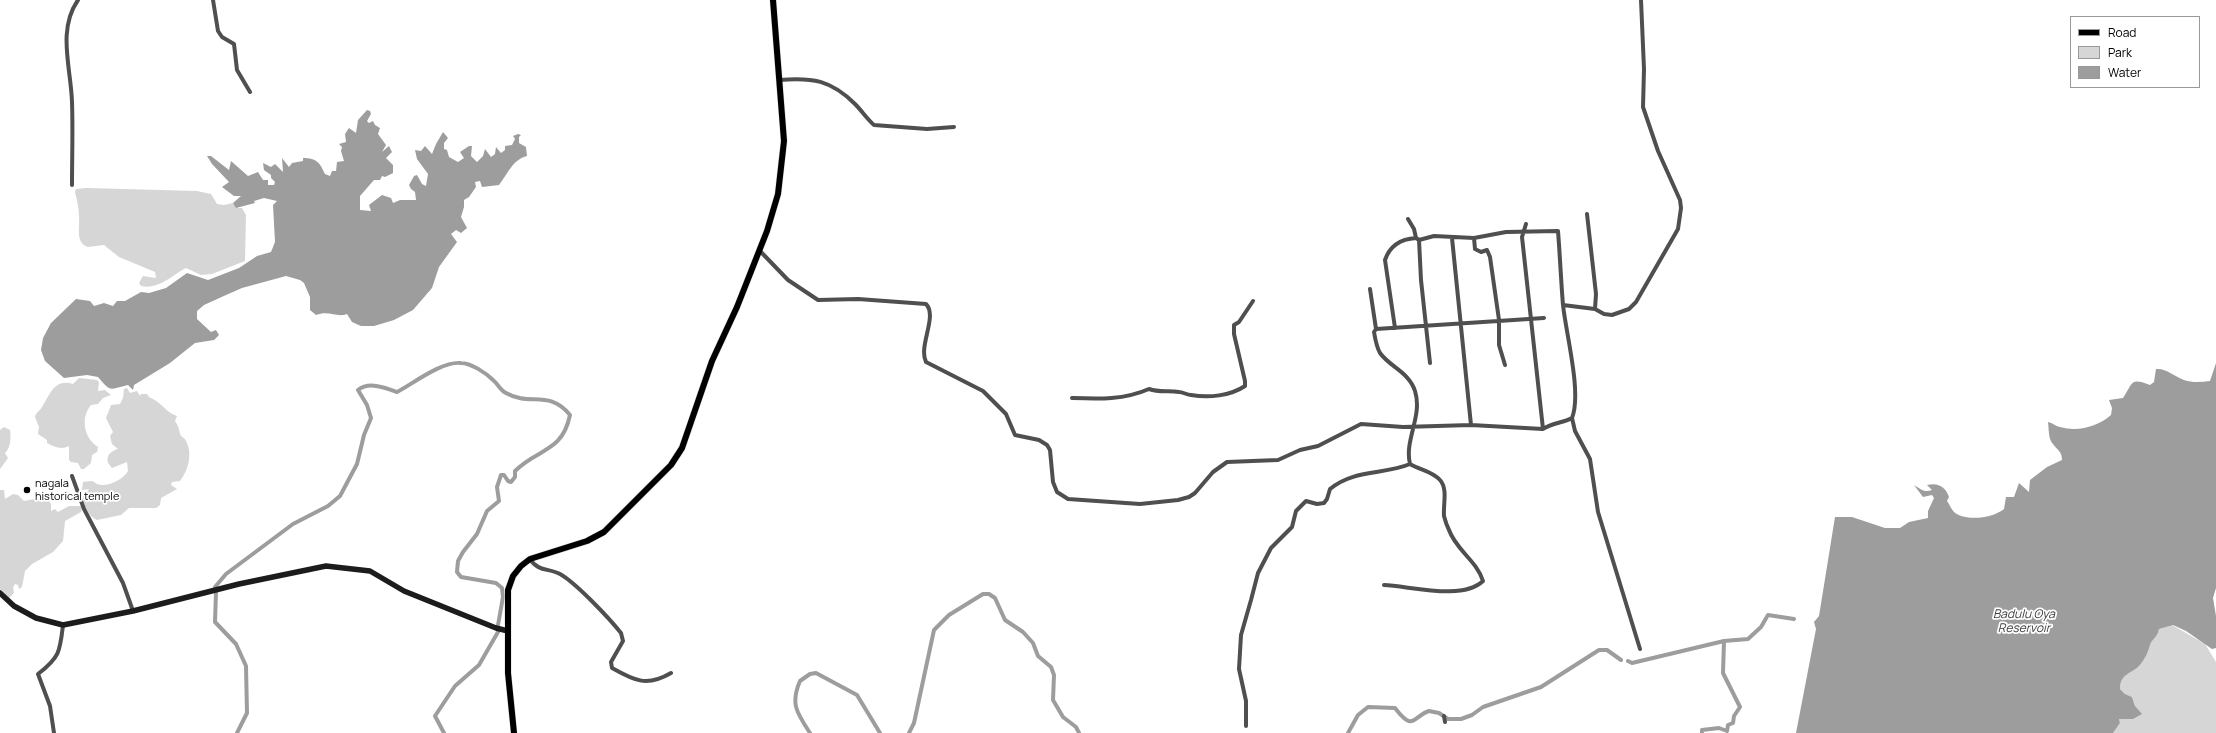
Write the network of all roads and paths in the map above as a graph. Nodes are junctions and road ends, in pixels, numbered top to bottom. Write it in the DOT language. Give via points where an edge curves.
graph roads {
  1 [pos="78,0"];
  2 [pos="213,0"];
  3 [pos="773,0"];
  4 [pos="1640,0"];
  5 [pos="779,80"];
  6 [pos="250,92"];
  7 [pos="954,127"];
  8 [pos="72,185"];
  9 [pos="1587,214"];
  10 [pos="1408,219"];
  11 [pos="1526,224"];
  12 [pos="1522,232"];
  13 [pos="1452,238"];
  14 [pos="1474,238"];
  15 [pos="1418,239"];
  16 [pos="760,251"];
  17 [pos="1370,289"];
  18 [pos="1254,301"];
  19 [pos="1563,305"];
  20 [pos="1595,309"];
  21 [pos="1544,318"];
  22 [pos="1532,319"];
  23 [pos="1499,320"];
  24 [pos="1461,324"];
  25 [pos="1427,326"];
  26 [pos="1395,328"];
  27 [pos="1376,329"];
  28 [pos="1430,363"];
  29 [pos="1505,365"];
  30 [pos="1072,398"];
  31 [pos="1572,418"];
  32 [pos="1471,425"];
  33 [pos="1414,426"];
  34 [pos="1543,429"];
  35 [pos="1410,464"];
  36 [pos="72,476"];
  37 [pos="530,560"];
  38 [pos="1384,585"];
  39 [pos="0,592"];
  40 [pos="133,611"];
  41 [pos="63,625"];
  42 [pos="508,631"];
  43 [pos="1640,649"];
  44 [pos="671,673"];
  45 [pos="1246,726"];
  46 [pos="54,733"];
  47 [pos="514,733"];
  1 -- 8 [label="street" via="69,18 67,40 67,66 72,100"];
  2 -- 6 [label="street" via="218,32 234,44 237,70"];
  3 -- 5 [label="main road"];
  4 -- 20 [label="street" via="1644,69 1643,107 1658,151 1680,200 1678,230 1636,302 1612,315"];
  5 -- 7 [label="street" via="811,79 835,88 847,96 874,125 902,128"];
  5 -- 16 [label="main road" via="784,141 782,169 773,212"];
  9 -- 20 [label="street" via="1596,294"];
  10 -- 15 [label="street"];
  11 -- 12 [label="street"];
  12 -- 14 [label="street"];
  12 -- 19 [label="street" via="1558,231"];
  12 -- 22 [label="street"];
  13 -- 14 [label="street"];
  13 -- 15 [label="street" via="1434,236"];
  13 -- 24 [label="street"];
  14 -- 23 [label="street" via="1475,249 1489,252"];
  15 -- 25 [label="street"];
  15 -- 26 [label="street" via="1406,239 1396,244 1388,250 1385,260"];
  16 -- 33 [label="street" via="788,280 818,300 858,299 926,304 930,316 923,356 926,362 983,391 1006,414 1015,434 1039,440 1047,445 1050,450 1053,482 1057,492 1068,499 1140,504 1178,500 1195,493 1213,472 1227,462 1278,460 1300,450 1318,446 1361,424"];
  16 -- 37 [label="main road" via="712,361 682,448 671,465 604,532 587,541"];
  17 -- 27 [label="street"];
  18 -- 30 [label="street" via="1234,325 1245,381 1245,386 1237,391 1225,395 1192,395 1179,392 1158,393 1149,389 1134,395 1105,399"];
  19 -- 20 [label="street"];
  19 -- 31 [label="street" via="1575,385 1575,412"];
  21 -- 22 [label="street"];
  22 -- 23 [label="street"];
  22 -- 34 [label="street"];
  23 -- 24 [label="street"];
  23 -- 29 [label="street" via="1499,346"];
  24 -- 25 [label="street"];
  24 -- 32 [label="street"];
  25 -- 26 [label="street"];
  25 -- 28 [label="street"];
  26 -- 27 [label="street"];
  27 -- 33 [label="street" via="1374,332 1380,353 1406,375 1415,391 1417,418"];
  31 -- 34 [label="street"];
  31 -- 43 [label="street" via="1575,431 1590,460 1598,512"];
  32 -- 33 [label="street"];
  32 -- 34 [label="street"];
  33 -- 35 [label="street" via="1408,456"];
  35 -- 38 [label="street" via="1432,473 1441,480 1444,490 1444,516 1449,532 1483,581 1477,587 1427,591"];
  35 -- 45 [label="street" via="1344,479 1330,489 1324,503 1306,501 1296,511 1292,527 1271,548 1258,573 1241,635 1239,669 1246,701"];
  36 -- 40 [label="street" via="84,509 123,584"];
  37 -- 42 [label="main road" via="517,570 509,585"];
  37 -- 44 [label="street" via="538,568 559,574 577,587 621,633 623,642 611,662 612,668 641,682"];
  39 -- 41 [label="main road" via="14,606 36,618"];
  40 -- 41 [label="main road"];
  40 -- 42 [label="main road" via="232,585 326,566 370,571 404,591"];
  41 -- 46 [label="street" via="60,651 48,667 38,674 50,706"];
  42 -- 47 [label="main road" via="509,685"];
}
